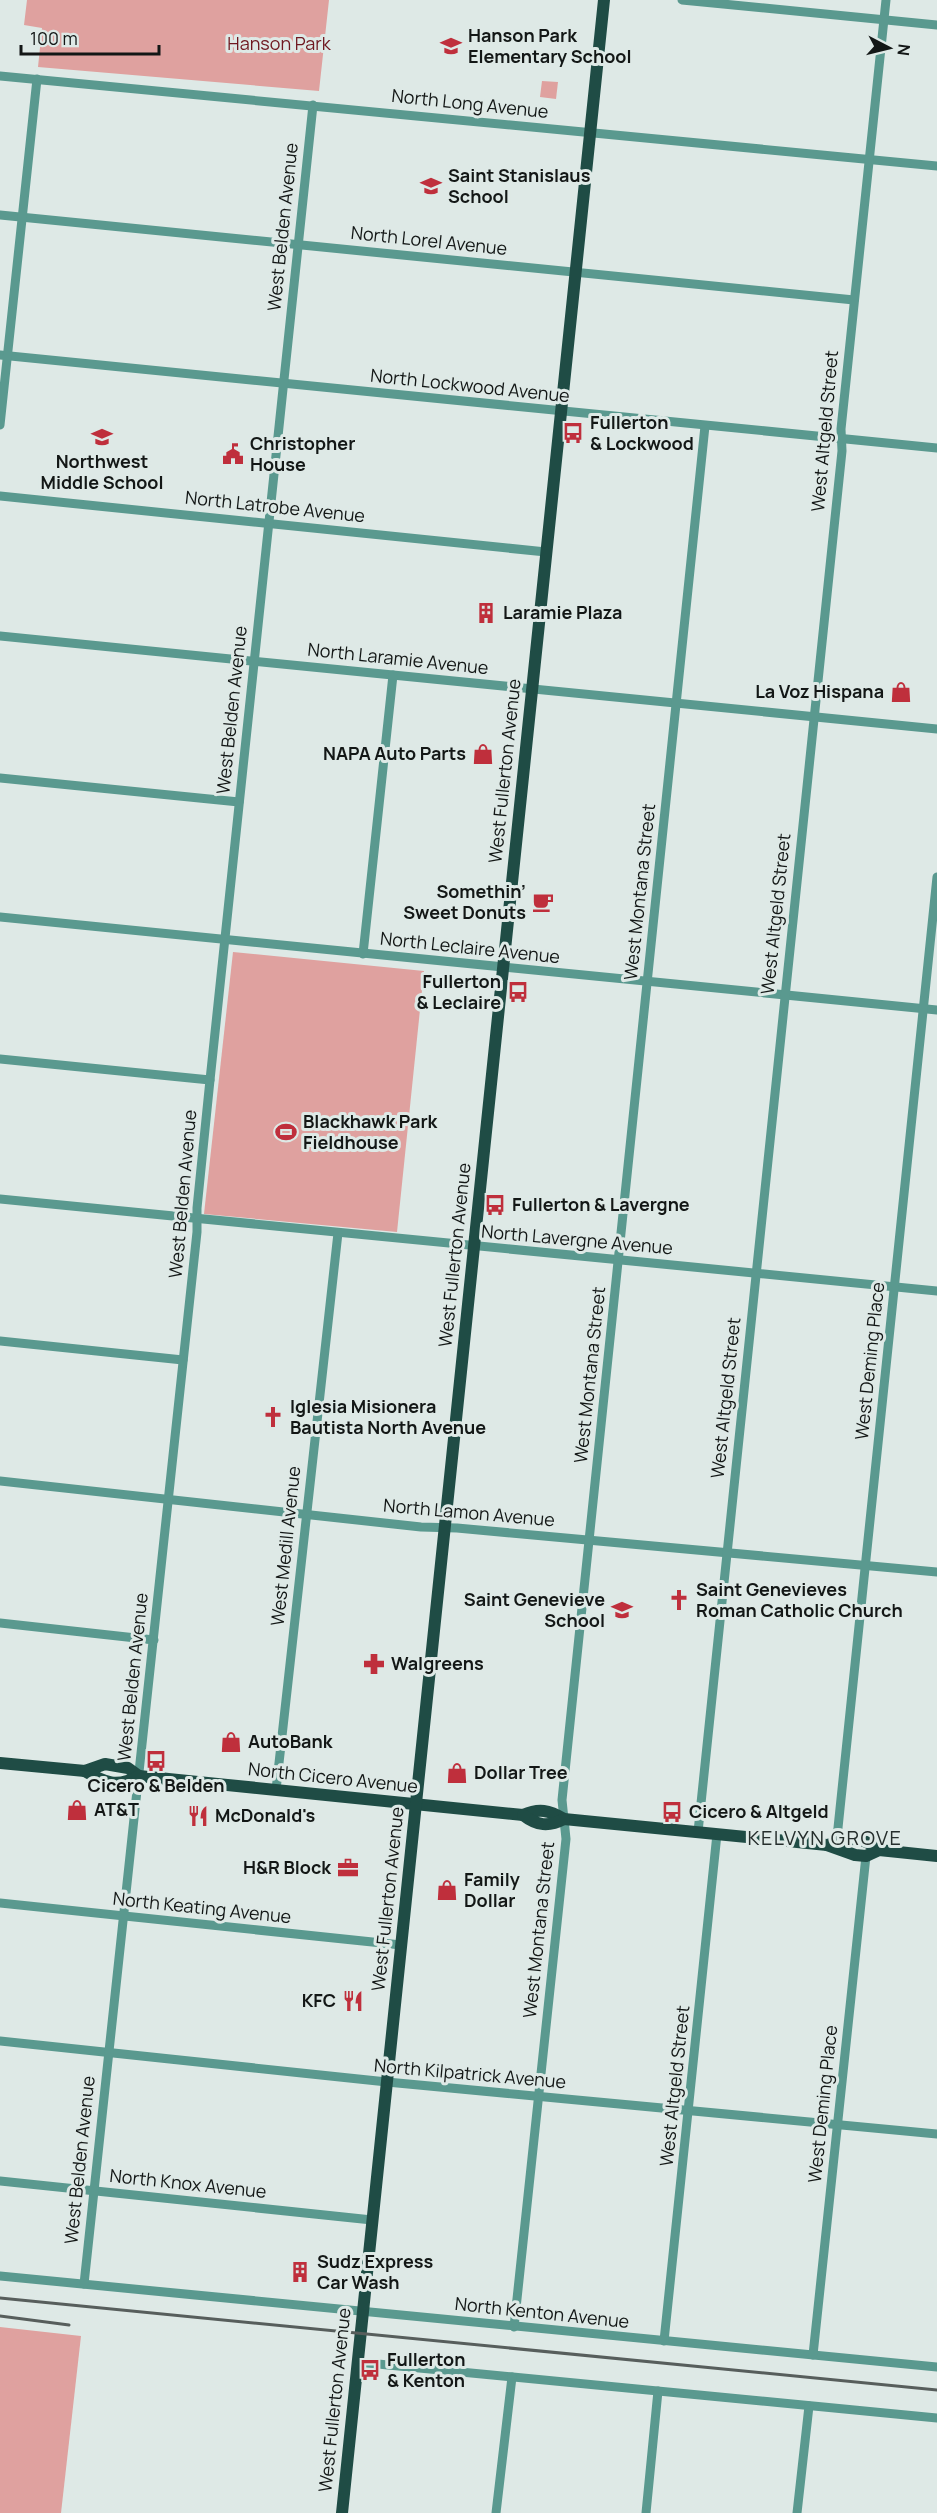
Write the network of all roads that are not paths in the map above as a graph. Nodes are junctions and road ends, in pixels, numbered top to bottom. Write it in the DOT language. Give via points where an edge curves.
graph roads {
  1 [pos="604,0"];
  2 [pos="682,0"];
  3 [pos="886,0"];
  4 [pos="884,19"];
  5 [pos="937,24"];
  6 [pos="0,76"];
  7 [pos="37,79"];
  8 [pos="313,105"];
  9 [pos="590,133"];
  10 [pos="870,160"];
  11 [pos="937,166"];
  12 [pos="0,215"];
  13 [pos="22,217"];
  14 [pos="298,244"];
  15 [pos="576,272"];
  16 [pos="854,300"];
  17 [pos="4,356"];
  18 [pos="283,384"];
  19 [pos="561,412"];
  20 [pos="0,425"];
  21 [pos="705,426"];
  22 [pos="841,439"];
  23 [pos="937,448"];
  24 [pos="0,496"];
  25 [pos="268,523"];
  26 [pos="546,552"];
  27 [pos="0,636"];
  28 [pos="254,662"];
  29 [pos="393,675"];
  30 [pos="531,690"];
  31 [pos="677,704"];
  32 [pos="813,717"];
  33 [pos="937,729"];
  34 [pos="0,778"];
  35 [pos="239,802"];
  36 [pos="937,877"];
  37 [pos="0,917"];
  38 [pos="225,940"];
  39 [pos="363,954"];
  40 [pos="503,969"];
  41 [pos="648,982"];
  42 [pos="784,995"];
  43 [pos="923,1008"];
  44 [pos="937,1010"];
  45 [pos="0,1059"];
  46 [pos="210,1080"];
  47 [pos="0,1199"];
  48 [pos="197,1219"];
  49 [pos="338,1233"];
  50 [pos="474,1247"];
  51 [pos="618,1261"];
  52 [pos="756,1274"];
  53 [pos="894,1287"];
  54 [pos="937,1291"];
  55 [pos="0,1341"];
  56 [pos="183,1360"];
  57 [pos="0,1481"];
  58 [pos="168,1500"];
  59 [pos="306,1515"];
  60 [pos="445,1528"];
  61 [pos="589,1540"];
  62 [pos="727,1552"];
  63 [pos="866,1565"];
  64 [pos="937,1572"];
  65 [pos="0,1623"];
  66 [pos="154,1640"];
  67 [pos="0,1762"];
  68 [pos="139,1776"];
  69 [pos="276,1790"];
  70 [pos="416,1804"];
  71 [pos="564,1819"];
  72 [pos="698,1832"];
  73 [pos="717,1834"];
  74 [pos="833,1846"];
  75 [pos="879,1850"];
  76 [pos="866,1856"];
  77 [pos="937,1856"];
  78 [pos="0,1903"];
  79 [pos="123,1916"];
  80 [pos="401,1946"];
  81 [pos="0,2041"];
  82 [pos="109,2053"];
  83 [pos="387,2082"];
  84 [pos="538,2097"];
  85 [pos="688,2111"];
  86 [pos="837,2125"];
  87 [pos="937,2134"];
  88 [pos="0,2181"];
  89 [pos="94,2191"];
  90 [pos="372,2220"];
  91 [pos="0,2276"];
  92 [pos="84,2284"];
  93 [pos="363,2312"];
  94 [pos="514,2327"];
  95 [pos="664,2341"];
  96 [pos="813,2355"];
  97 [pos="357,2362"];
  98 [pos="937,2367"];
  99 [pos="512,2377"];
  100 [pos="658,2391"];
  101 [pos="808,2406"];
  102 [pos="937,2418"];
  103 [pos="342,2513"];
  104 [pos="496,2513"];
  105 [pos="646,2513"];
  106 [pos="797,2513"];
  1 -- 9 [label="main road, West Fullerton Avenue"];
  2 -- 4 [label="street"];
  3 -- 4 [label="street, West Altgeld Street"];
  4 -- 5 [label="street"];
  4 -- 10 [label="street, West Altgeld Street"];
  6 -- 7 [label="street, North Long Avenue"];
  7 -- 8 [label="street, North Long Avenue"];
  7 -- 13 [label="street"];
  8 -- 9 [label="street, North Long Avenue"];
  8 -- 14 [label="street, West Belden Avenue"];
  9 -- 10 [label="street, North Long Avenue"];
  9 -- 15 [label="main road, West Fullerton Avenue"];
  10 -- 11 [label="street, North Long Avenue"];
  10 -- 16 [label="street, West Altgeld Street"];
  12 -- 13 [label="street, North Lorel Avenue"];
  13 -- 14 [label="street, North Lorel Avenue"];
  13 -- 17 [label="street"];
  14 -- 15 [label="street, North Lorel Avenue"];
  14 -- 18 [label="street, West Belden Avenue"];
  15 -- 16 [label="street, North Lorel Avenue"];
  15 -- 19 [label="main road, West Fullerton Avenue"];
  16 -- 22 [label="street, West Altgeld Street"];
  17 -- 18 [label="street, North Lockwood Avenue"];
  17 -- 20 [label="street"];
  18 -- 19 [label="street, North Lockwood Avenue"];
  18 -- 25 [label="street, West Belden Avenue"];
  19 -- 21 [label="street, North Lockwood Avenue"];
  19 -- 26 [label="main road, West Fullerton Avenue"];
  21 -- 22 [label="street, North Lockwood Avenue"];
  21 -- 31 [label="street, West Montana Street"];
  22 -- 23 [label="street, North Lockwood Avenue"];
  22 -- 32 [label="street, West Altgeld Street"];
  24 -- 25 [label="street, North Latrobe Avenue"];
  25 -- 26 [label="street, North Latrobe Avenue"];
  25 -- 28 [label="street, West Belden Avenue"];
  26 -- 30 [label="main road, West Fullerton Avenue"];
  27 -- 28 [label="street, North Laramie Avenue"];
  28 -- 29 [label="street, North Laramie Avenue"];
  28 -- 35 [label="street, West Belden Avenue"];
  29 -- 30 [label="street, North Laramie Avenue"];
  29 -- 39 [label="street"];
  30 -- 31 [label="street, North Laramie Avenue"];
  30 -- 40 [label="main road, West Fullerton Avenue"];
  31 -- 32 [label="street, North Laramie Avenue"];
  31 -- 41 [label="street, West Montana Street"];
  32 -- 33 [label="street, North Laramie Avenue"];
  32 -- 42 [label="street, West Altgeld Street"];
  34 -- 35 [label="street"];
  35 -- 38 [label="street, West Belden Avenue"];
  36 -- 43 [label="street, West Deming Place"];
  37 -- 38 [label="street, North Leclaire Avenue"];
  38 -- 39 [label="street, North Leclaire Avenue"];
  38 -- 46 [label="street, West Belden Avenue"];
  39 -- 40 [label="street, North Leclaire Avenue"];
  40 -- 41 [label="street, North Leclaire Avenue"];
  40 -- 50 [label="main road, West Fullerton Avenue"];
  41 -- 42 [label="street, North Leclaire Avenue"];
  41 -- 51 [label="street, West Montana Street"];
  42 -- 43 [label="street, North Leclaire Avenue"];
  42 -- 52 [label="street, West Altgeld Street"];
  43 -- 44 [label="street, North Leclaire Avenue"];
  43 -- 53 [label="street, West Deming Place"];
  45 -- 46 [label="street"];
  46 -- 48 [label="street, West Belden Avenue"];
  47 -- 48 [label="street, North Lavergne Avenue"];
  48 -- 49 [label="street, North Lavergne Avenue"];
  48 -- 56 [label="street, West Belden Avenue"];
  49 -- 50 [label="street, North Lavergne Avenue"];
  49 -- 59 [label="street, West Medill Avenue"];
  50 -- 51 [label="street, North Lavergne Avenue"];
  50 -- 60 [label="main road, West Fullerton Avenue"];
  51 -- 52 [label="street, North Lavergne Avenue"];
  51 -- 61 [label="street, West Montana Street"];
  52 -- 53 [label="street, North Lavergne Avenue"];
  52 -- 62 [label="street, West Altgeld Street"];
  53 -- 54 [label="street, North Lavergne Avenue"];
  53 -- 63 [label="street, West Deming Place"];
  55 -- 56 [label="street"];
  56 -- 58 [label="street, West Belden Avenue"];
  57 -- 58 [label="street, North Lamon Avenue"];
  58 -- 59 [label="street, North Lamon Avenue"];
  58 -- 66 [label="street, West Belden Avenue"];
  59 -- 60 [label="street, North Lamon Avenue"];
  59 -- 69 [label="street, West Medill Avenue"];
  60 -- 61 [label="street, North Lamon Avenue"];
  60 -- 70 [label="main road, West Fullerton Avenue"];
  61 -- 62 [label="street, North Lamon Avenue"];
  61 -- 71 [label="street, West Montana Street" via="562,1800"];
  62 -- 63 [label="street, North Lamon Avenue"];
  62 -- 72 [label="street, West Altgeld Street"];
  63 -- 64 [label="street, North Lamon Avenue"];
  63 -- 74 [label="street, West Deming Place"];
  65 -- 66 [label="street"];
  66 -- 68 [label="street, West Belden Avenue"];
  67 -- 68 [label="main road, North Cicero Avenue" via="85,1771 102,1781 125,1784"];
  68 -- 69 [label="main road, North Cicero Avenue"];
  68 -- 79 [label="street, West Belden Avenue"];
  69 -- 70 [label="main road, North Cicero Avenue"];
  70 -- 71 [label="main road, North Cicero Avenue" via="523,1815 534,1824 553,1825"];
  70 -- 80 [label="main road, West Fullerton Avenue"];
  71 -- 72 [label="main road, North Cicero Avenue"];
  71 -- 84 [label="street, West Montana Street" via="566,1839"];
  72 -- 73 [label="main road, North Cicero Avenue"];
  73 -- 74 [label="main road, North Cicero Avenue"];
  73 -- 85 [label="street, West Altgeld Street"];
  74 -- 75 [label="main road, North Cicero Avenue" via="848,1839 867,1840"];
  74 -- 76 [label="main road, North Cicero Avenue"];
  75 -- 76 [label="main road"];
  75 -- 77 [label="main road, North Cicero Avenue"];
  76 -- 86 [label="street, West Deming Place"];
  78 -- 79 [label="street, North Keating Avenue"];
  79 -- 80 [label="street, North Keating Avenue"];
  79 -- 82 [label="street, West Belden Avenue"];
  80 -- 83 [label="main road, West Fullerton Avenue"];
  81 -- 82 [label="street, North Kilpatrick Avenue"];
  82 -- 83 [label="street, North Kilpatrick Avenue"];
  82 -- 89 [label="street, West Belden Avenue"];
  83 -- 84 [label="street, North Kilpatrick Avenue"];
  83 -- 90 [label="main road, West Fullerton Avenue"];
  84 -- 85 [label="street, North Kilpatrick Avenue"];
  84 -- 94 [label="street, West Montana Street"];
  85 -- 86 [label="street, North Kilpatrick Avenue"];
  85 -- 95 [label="street, West Altgeld Street"];
  86 -- 87 [label="street, North Kilpatrick Avenue"];
  86 -- 96 [label="street, West Deming Place"];
  88 -- 89 [label="street, North Knox Avenue"];
  89 -- 90 [label="street, North Knox Avenue"];
  89 -- 92 [label="street, West Belden Avenue"];
  90 -- 93 [label="main road, West Fullerton Avenue"];
  91 -- 92 [label="street, North Kenton Avenue"];
  92 -- 93 [label="street, North Kenton Avenue"];
  93 -- 94 [label="street, North Kenton Avenue"];
  93 -- 97 [label="main road, West Fullerton Avenue"];
  94 -- 95 [label="street, North Kenton Avenue"];
  95 -- 96 [label="street, North Kenton Avenue"];
  96 -- 98 [label="street, North Kenton Avenue"];
  97 -- 99 [label="street"];
  97 -- 103 [label="main road, West Fullerton Avenue"];
  99 -- 100 [label="street"];
  99 -- 104 [label="street"];
  100 -- 101 [label="street"];
  100 -- 105 [label="street"];
  101 -- 102 [label="street"];
  101 -- 106 [label="street"];
}
